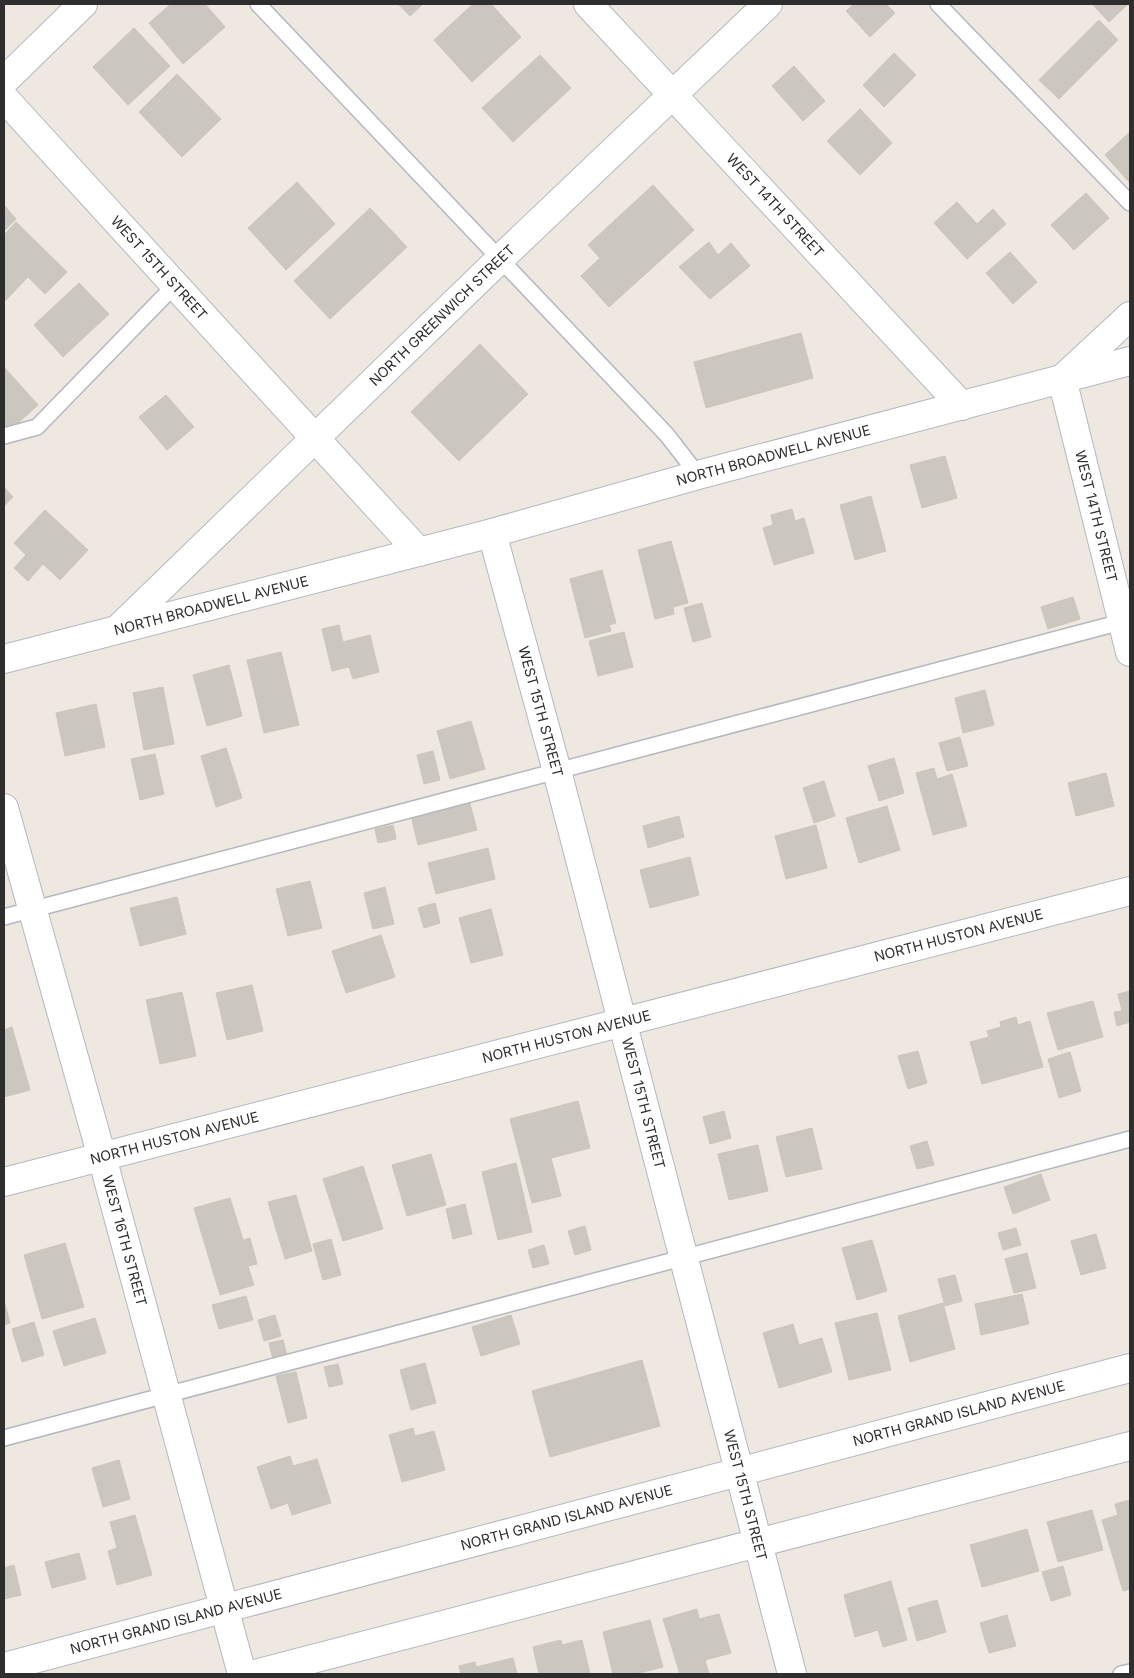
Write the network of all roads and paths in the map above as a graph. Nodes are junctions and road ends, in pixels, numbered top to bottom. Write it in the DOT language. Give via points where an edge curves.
graph roads {
  1 [pos="83,4"];
  2 [pos="258,4"];
  3 [pos="588,4"];
  4 [pos="768,4"];
  5 [pos="938,4"];
  6 [pos="4,81"];
  7 [pos="673,94"];
  8 [pos="4,98"];
  9 [pos="1130,203"];
  10 [pos="500,259"];
  11 [pos="175,285"];
  12 [pos="1130,316"];
  13 [pos="1130,361"];
  14 [pos="1062,379"];
  15 [pos="962,406"];
  16 [pos="4,436"];
  17 [pos="315,439"];
  18 [pos="698,475"];
  19 [pos="492,533"];
  20 [pos="419,552"];
  21 [pos="1126,621"];
  22 [pos="118,630"];
  23 [pos="1130,652"];
  24 [pos="4,659"];
  25 [pos="557,771"];
  26 [pos="4,808"];
  27 [pos="1130,891"];
  28 [pos="32,909"];
  29 [pos="4,917"];
  30 [pos="622,1022"];
  31 [pos="1130,1139"];
  32 [pos="102,1157"];
  33 [pos="4,1182"];
  34 [pos="684,1258"];
  35 [pos="1130,1368"];
  36 [pos="166,1395"];
  37 [pos="4,1438"];
  38 [pos="1130,1446"];
  39 [pos="739,1472"];
  40 [pos="758,1542"];
  41 [pos="224,1608"];
  42 [pos="4,1667"];
  43 [pos="1130,1672"];
  44 [pos="242,1674"];
  45 [pos="255,1674"];
  46 [pos="792,1674"];
  47 [pos="1121,1674"];
  1 -- 6 [label="street"];
  2 -- 10 [label="lane"];
  3 -- 7 [label="street, WEST 14TH STREET"];
  4 -- 7 [label="street, NORTH GREENWICH STREET"];
  5 -- 9 [label="lane"];
  7 -- 10 [label="street, NORTH GREENWICH STREET"];
  7 -- 15 [label="street, WEST 14TH STREET"];
  8 -- 11 [label="street, WEST 15TH STREET"];
  10 -- 17 [label="street, NORTH GREENWICH STREET"];
  10 -- 18 [label="lane" via="667,435"];
  11 -- 16 [label="lane" via="37,427"];
  11 -- 17 [label="street, WEST 15TH STREET"];
  12 -- 14 [label="street"];
  13 -- 14 [label="street, NORTH BROADWELL AVENUE"];
  14 -- 15 [label="street, NORTH BROADWELL AVENUE"];
  14 -- 21 [label="street, WEST 14TH STREET"];
  15 -- 18 [label="street, NORTH BROADWELL AVENUE"];
  17 -- 20 [label="street"];
  17 -- 22 [label="street, NORTH GREENWICH STREET"];
  18 -- 19 [label="street, NORTH BROADWELL AVENUE"];
  19 -- 20 [label="street, NORTH BROADWELL AVENUE"];
  19 -- 25 [label="street, WEST 15TH STREET"];
  20 -- 22 [label="street, NORTH BROADWELL AVENUE"];
  21 -- 23 [label="street, WEST 14TH STREET"];
  21 -- 25 [label="lane"];
  22 -- 24 [label="street, NORTH BROADWELL AVENUE"];
  25 -- 28 [label="lane"];
  25 -- 30 [label="street, WEST 15TH STREET"];
  26 -- 28 [label="street, WEST 16TH STREET"];
  27 -- 30 [label="street, NORTH HUSTON AVENUE"];
  28 -- 29 [label="lane"];
  28 -- 32 [label="street, WEST 16TH STREET"];
  30 -- 32 [label="street, NORTH HUSTON AVENUE"];
  30 -- 34 [label="street, WEST 15TH STREET"];
  31 -- 34 [label="lane"];
  32 -- 33 [label="street, NORTH HUSTON AVENUE"];
  32 -- 36 [label="street, WEST 16TH STREET"];
  34 -- 36 [label="lane"];
  34 -- 39 [label="street, WEST 15TH STREET"];
  35 -- 39 [label="street, NORTH GRAND ISLAND AVENUE"];
  36 -- 37 [label="lane"];
  36 -- 41 [label="street, WEST 16TH STREET"];
  38 -- 40 [label="street"];
  39 -- 40 [label="street, WEST 15TH STREET"];
  39 -- 41 [label="street, NORTH GRAND ISLAND AVENUE"];
  40 -- 45 [label="street"];
  40 -- 46 [label="street, WEST 15TH STREET"];
  41 -- 42 [label="street, NORTH GRAND ISLAND AVENUE"];
  41 -- 44 [label="street, WEST 16TH STREET"];
  43 -- 47 [label="lane"];
}
